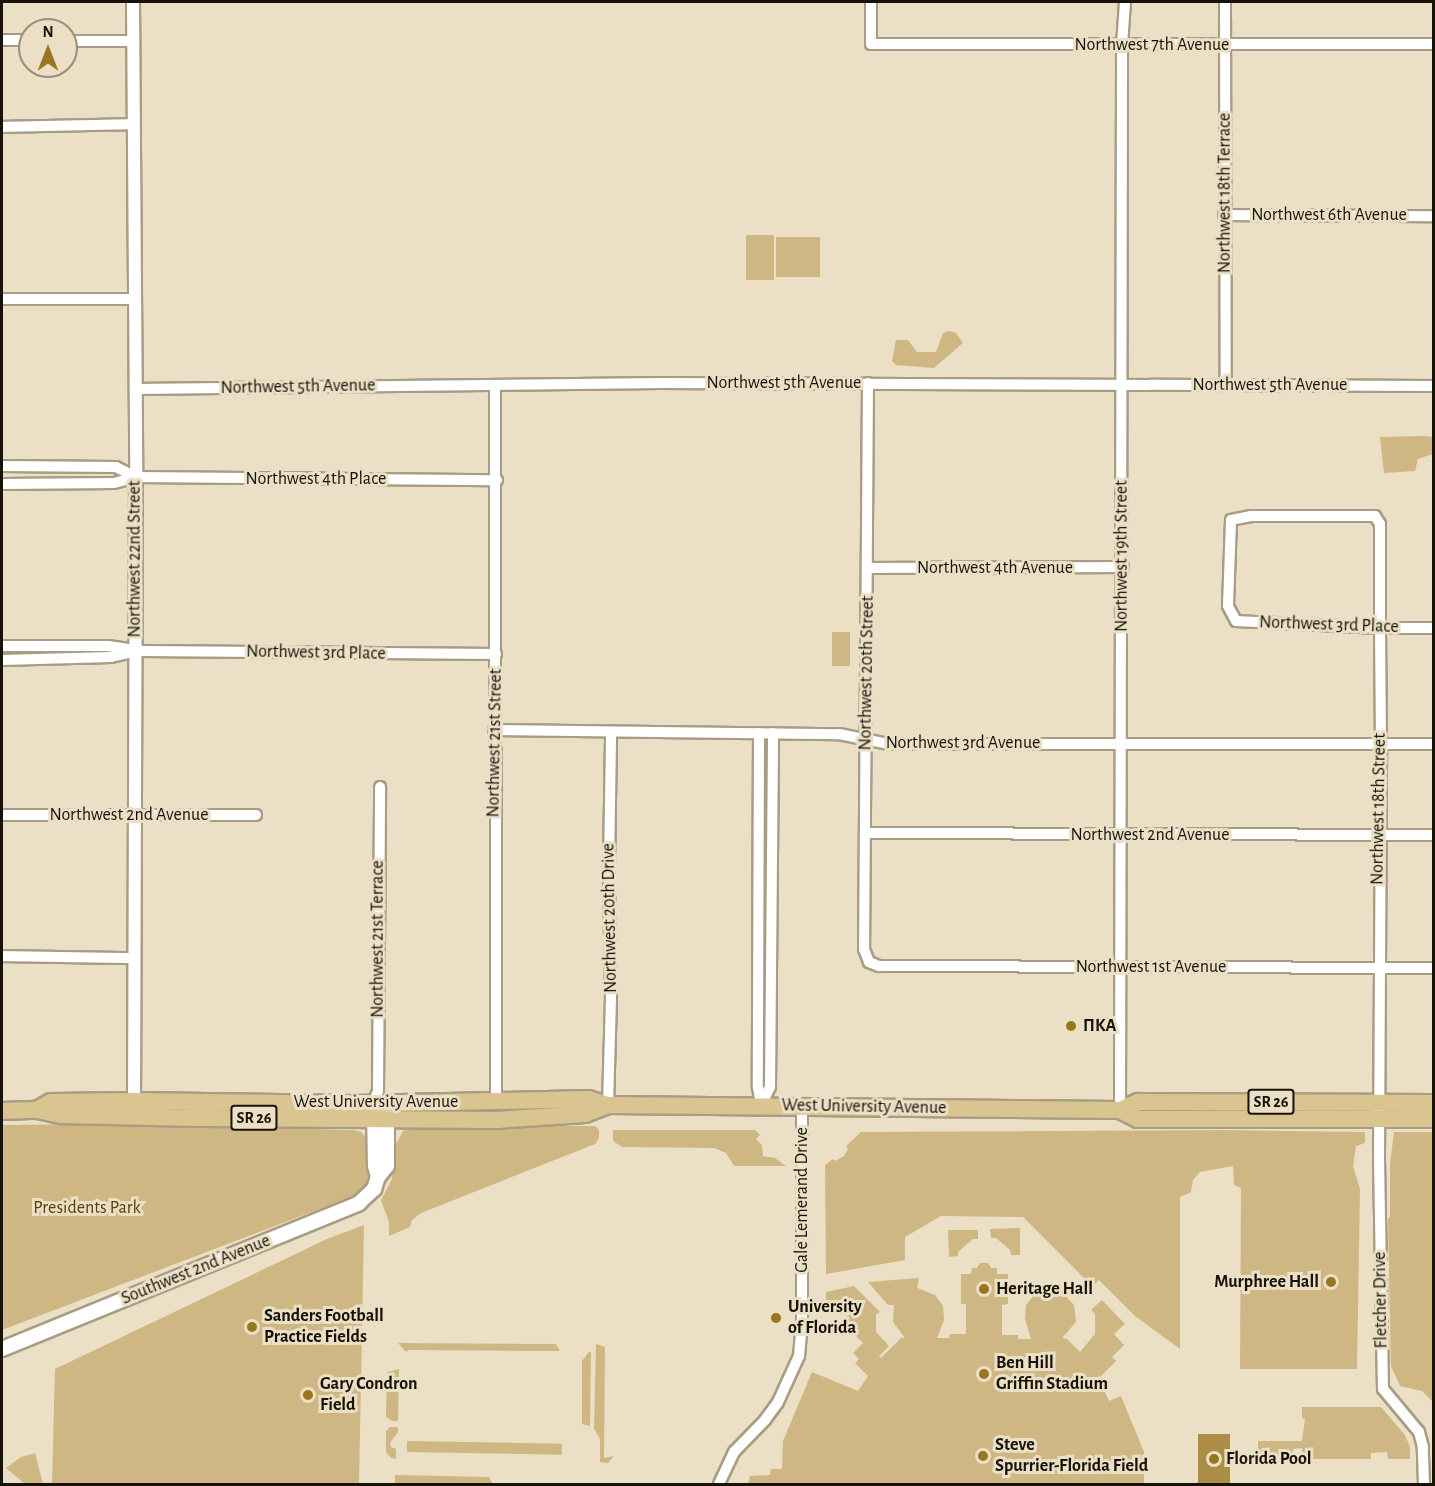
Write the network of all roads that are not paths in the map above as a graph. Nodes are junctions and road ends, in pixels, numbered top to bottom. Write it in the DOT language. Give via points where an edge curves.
graph roads {
  1 [pos="133,2"];
  2 [pos="871,2"];
  3 [pos="1125,2"];
  4 [pos="1225,2"];
  5 [pos="2,40"];
  6 [pos="18,40"];
  7 [pos="78,40"];
  8 [pos="133,41"];
  9 [pos="1434,44"];
  10 [pos="1122,45"];
  11 [pos="1225,45"];
  12 [pos="134,124"];
  13 [pos="2,127"];
  14 [pos="1224,215"];
  15 [pos="1434,216"];
  16 [pos="2,299"];
  17 [pos="135,299"];
  18 [pos="868,383"];
  19 [pos="1122,384"];
  20 [pos="495,385"];
  21 [pos="1226,385"];
  22 [pos="1434,386"];
  23 [pos="135,389"];
  24 [pos="2,466"];
  25 [pos="136,477"];
  26 [pos="496,480"];
  27 [pos="2,484"];
  28 [pos="1375,516"];
  29 [pos="1123,567"];
  30 [pos="868,568"];
  31 [pos="1380,628"];
  32 [pos="1434,628"];
  33 [pos="2,646"];
  34 [pos="135,651"];
  35 [pos="496,654"];
  36 [pos="2,660"];
  37 [pos="494,730"];
  38 [pos="610,732"];
  39 [pos="759,733"];
  40 [pos="773,733"];
  41 [pos="865,739"];
  42 [pos="1122,743"];
  43 [pos="1381,744"];
  44 [pos="1434,744"];
  45 [pos="380,787"];
  46 [pos="2,815"];
  47 [pos="134,815"];
  48 [pos="256,815"];
  49 [pos="759,824"];
  50 [pos="773,824"];
  51 [pos="867,833"];
  52 [pos="1121,835"];
  53 [pos="1379,835"];
  54 [pos="1434,835"];
  55 [pos="759,914"];
  56 [pos="772,914"];
  57 [pos="2,956"];
  58 [pos="134,958"];
  59 [pos="869,962"];
  60 [pos="1121,967"];
  61 [pos="1378,968"];
  62 [pos="1434,968"];
  63 [pos="496,1101"];
  64 [pos="1434,1103"];
  65 [pos="608,1105"];
  66 [pos="761,1106"];
  67 [pos="380,1107"];
  68 [pos="802,1107"];
  69 [pos="134,1108"];
  70 [pos="1120,1110"];
  71 [pos="1379,1110"];
  72 [pos="2,1111"];
  73 [pos="1434,1119"];
  74 [pos="2,1349"];
  75 [pos="719,1485"];
  76 [pos="1424,1485"];
  1 -- 8 [label="street, Northwest 22nd Street"];
  2 -- 10 [label="street, Northwest 7th Avenue" via="871,44"];
  3 -- 10 [label="street, Northwest 19th Street"];
  4 -- 11 [label="street, Northwest 18th Terrace"];
  5 -- 6 [label="street"];
  7 -- 8 [label="street"];
  8 -- 12 [label="street, Northwest 22nd Street"];
  9 -- 11 [label="street, Northwest 7th Avenue"];
  10 -- 11 [label="street, Northwest 7th Avenue"];
  10 -- 19 [label="street, Northwest 19th Street"];
  11 -- 14 [label="street, Northwest 18th Terrace"];
  12 -- 13 [label="street"];
  12 -- 17 [label="street, Northwest 22nd Street"];
  14 -- 15 [label="street, Northwest 6th Avenue"];
  14 -- 21 [label="street, Northwest 18th Terrace"];
  16 -- 17 [label="street"];
  17 -- 23 [label="street, Northwest 22nd Street"];
  18 -- 19 [label="street, Northwest 5th Avenue"];
  18 -- 20 [label="street, Northwest 5th Avenue"];
  18 -- 30 [label="street, Northwest 20th Street"];
  19 -- 21 [label="street, Northwest 5th Avenue"];
  19 -- 29 [label="street, Northwest 19th Street"];
  20 -- 23 [label="street, Northwest 5th Avenue"];
  20 -- 26 [label="street, Northwest 21st Street"];
  21 -- 22 [label="street, Northwest 5th Avenue"];
  23 -- 25 [label="street, Northwest 22nd Street"];
  24 -- 25 [label="street, Northwest 4th Place" via="116,467"];
  25 -- 26 [label="street, Northwest 4th Place"];
  25 -- 27 [label="street, Northwest 4th Place" via="114,483"];
  25 -- 34 [label="street, Northwest 22nd Street"];
  26 -- 35 [label="street, Northwest 21st Street"];
  28 -- 31 [label="street, Northwest 18th Street" via="1380,524"];
  28 -- 31 [label="street, Northwest 3rd Place" via="1251,516 1231,520 1229,612 1236,621"];
  29 -- 30 [label="street, Northwest 4th Avenue"];
  29 -- 42 [label="street, Northwest 19th Street"];
  30 -- 41 [label="street, Northwest 20th Street"];
  31 -- 32 [label="street, Northwest 3rd Place"];
  31 -- 43 [label="street, Northwest 18th Street"];
  33 -- 34 [label="street, Northwest 3rd Place" via="108,646"];
  34 -- 35 [label="street, Northwest 3rd Place"];
  34 -- 36 [label="street, Northwest 3rd Place" via="111,657"];
  34 -- 47 [label="street, Northwest 22nd Street"];
  35 -- 37 [label="street, Northwest 21st Street"];
  37 -- 38 [label="street, Northwest 3rd Avenue"];
  37 -- 63 [label="street, Northwest 21st Street"];
  38 -- 39 [label="street, Northwest 3rd Avenue"];
  38 -- 65 [label="street, Northwest 20th Drive"];
  39 -- 40 [label="street, Northwest 3rd Avenue"];
  39 -- 49 [label="street"];
  40 -- 41 [label="street, Northwest 3rd Avenue" via="839,734"];
  40 -- 50 [label="street"];
  41 -- 42 [label="street, Northwest 3rd Avenue" via="888,744"];
  41 -- 51 [label="street, Northwest 20th Street"];
  42 -- 43 [label="street, Northwest 3rd Avenue"];
  42 -- 52 [label="street, Northwest 19th Street"];
  43 -- 44 [label="street, Northwest 3rd Avenue"];
  43 -- 53 [label="street, Northwest 18th Street"];
  45 -- 67 [label="street, Northwest 21st Terrace"];
  46 -- 47 [label="street, Northwest 2nd Avenue"];
  47 -- 48 [label="street, Northwest 2nd Avenue"];
  47 -- 58 [label="street, Northwest 22nd Street"];
  49 -- 50 [label="street"];
  49 -- 55 [label="street"];
  50 -- 56 [label="street"];
  51 -- 52 [label="street, Northwest 2nd Avenue"];
  51 -- 59 [label="street, Northwest 20th Street" via="864,949"];
  52 -- 53 [label="street, Northwest 2nd Avenue"];
  52 -- 60 [label="street, Northwest 19th Street"];
  53 -- 54 [label="street, Northwest 2nd Avenue"];
  53 -- 61 [label="street, Northwest 18th Street"];
  55 -- 56 [label="street"];
  55 -- 66 [label="street"];
  56 -- 66 [label="street" via="770,1087"];
  57 -- 58 [label="street"];
  58 -- 69 [label="street, Northwest 22nd Street"];
  59 -- 60 [label="street, Northwest 1st Avenue" via="879,966"];
  60 -- 61 [label="street, Northwest 1st Avenue"];
  60 -- 70 [label="street, Northwest 19th Street"];
  61 -- 62 [label="street, Northwest 1st Avenue"];
  61 -- 71 [label="street, Northwest 18th Street"];
  63 -- 65 [label="main road, West University Avenue / SR 26" via="588,1099"];
  63 -- 67 [label="main road, West University Avenue / SR 26"];
  64 -- 71 [label="main road, West University Avenue / SR 26"];
  65 -- 66 [label="main road, West University Avenue / SR 26"];
  65 -- 67 [label="main road, West University Avenue / SR 26" via="585,1114 497,1120"];
  66 -- 68 [label="main road, West University Avenue / SR 26"];
  67 -- 69 [label="main road, West University Avenue / SR 26"];
  67 -- 74 [label="main road, Southwest 2nd Avenue" via="375,1166 378,1177 374,1189 354,1205"];
  68 -- 70 [label="main road, West University Avenue / SR 26"];
  68 -- 75 [label="street, Gale Lemerand Drive" via="799,1356 778,1402 734,1452"];
  69 -- 72 [label="main road, West University Avenue / SR 26" via="61,1115 37,1110"];
  70 -- 71 [label="main road, West University Avenue / SR 26" via="1138,1102"];
  71 -- 73 [label="main road, West University Avenue / SR 26"];
  71 -- 76 [label="street, Fletcher Drive" via="1383,1389 1419,1432"];
}
